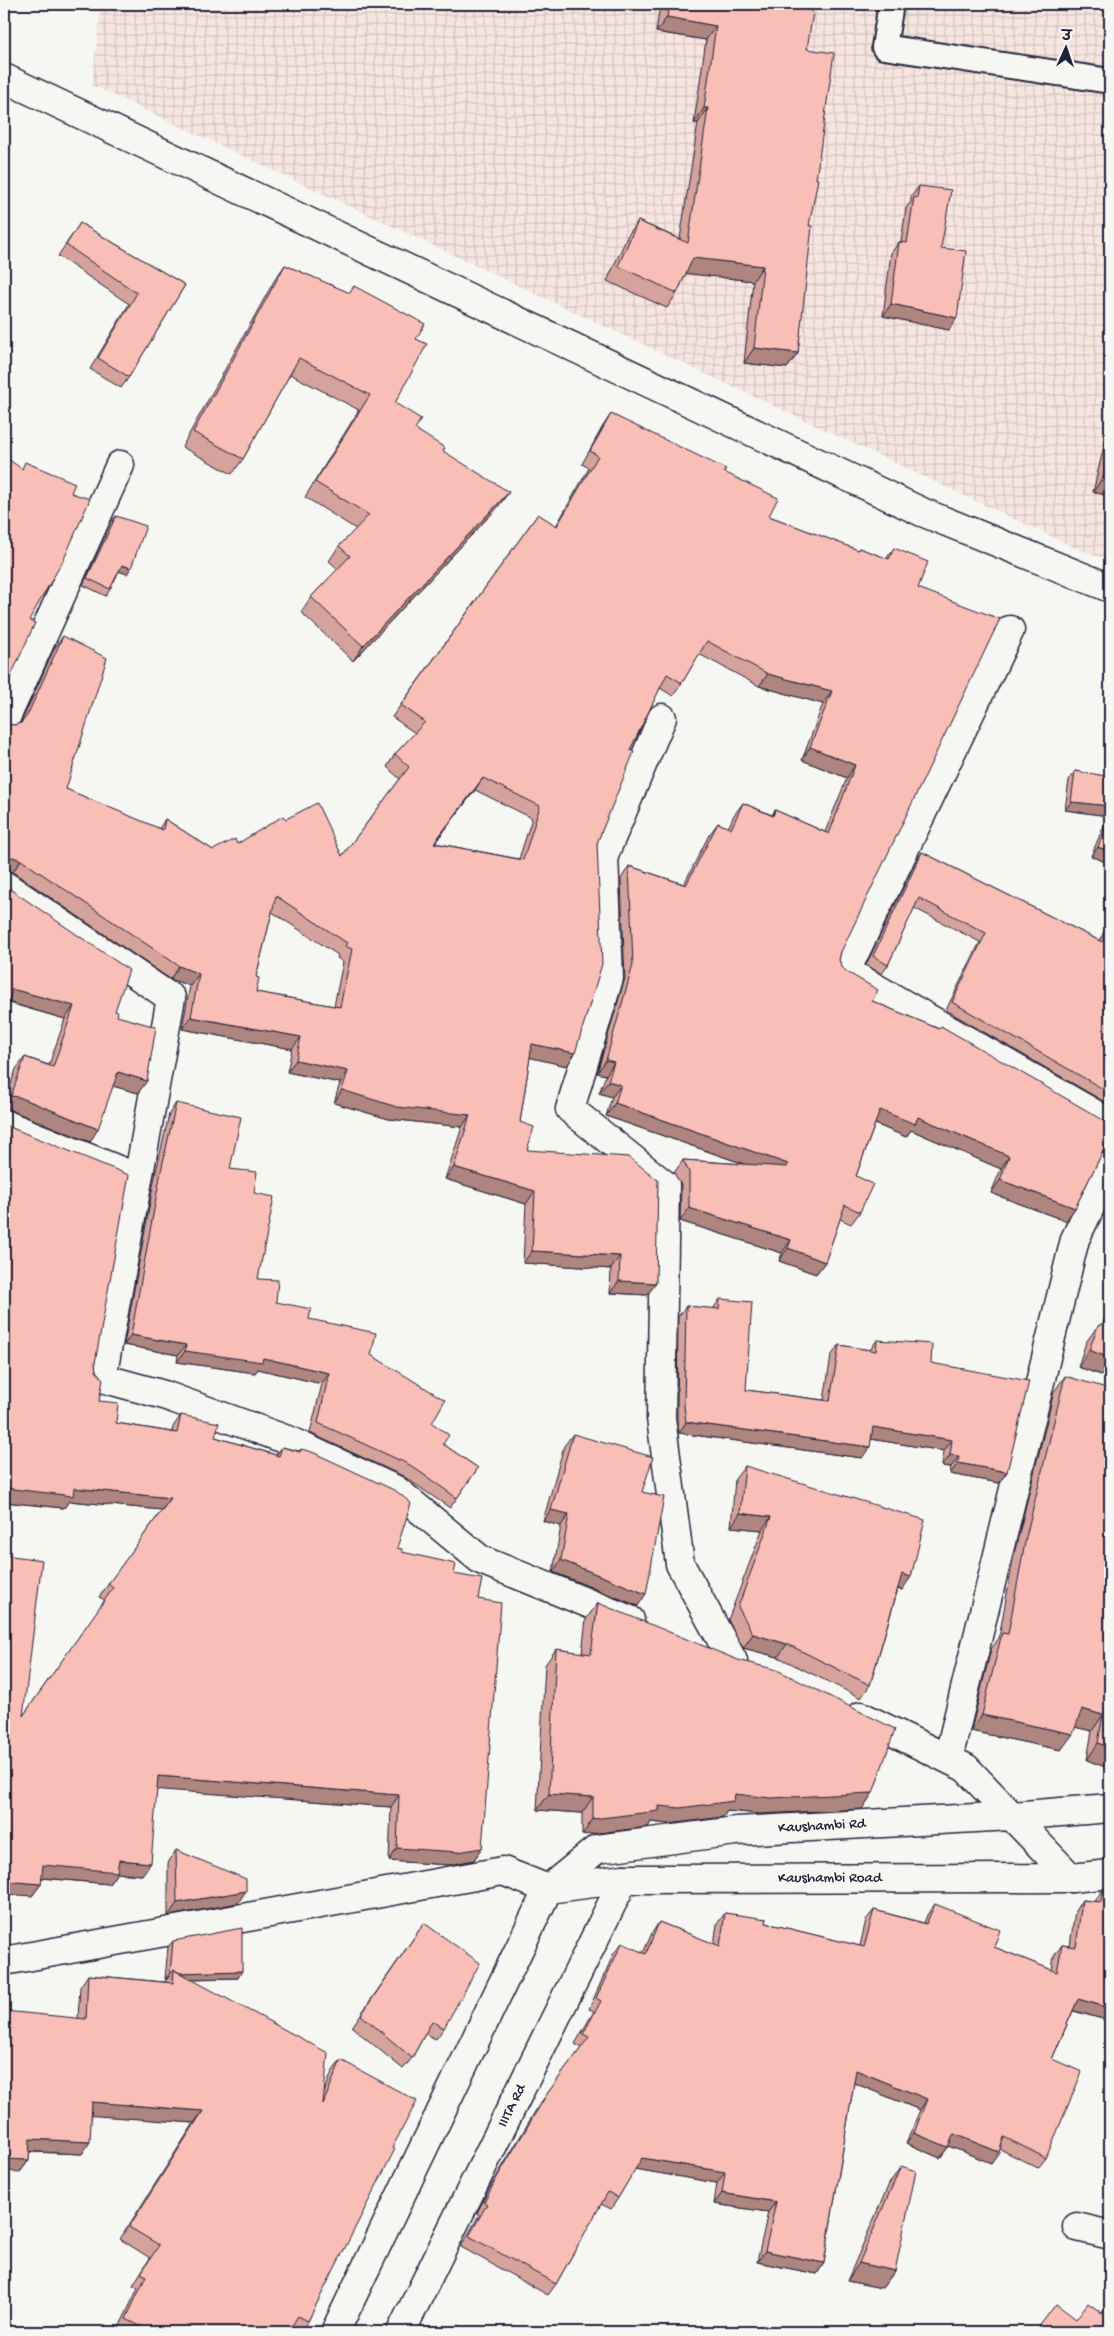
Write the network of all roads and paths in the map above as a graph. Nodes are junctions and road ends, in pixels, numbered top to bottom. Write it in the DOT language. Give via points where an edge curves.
graph roads {
  1 [pos="891,4"];
  2 [pos="4,78"];
  3 [pos="1110,81"];
  4 [pos="120,465"];
  5 [pos="1110,588"];
  6 [pos="1010,630"];
  7 [pos="662,718"];
  8 [pos="4,722"];
  9 [pos="4,885"];
  10 [pos="1110,1123"];
  11 [pos="4,1124"];
  12 [pos="1110,1166"];
  13 [pos="138,1178"];
  14 [pos="1042,1372"];
  15 [pos="1069,1380"];
  16 [pos="652,1629"];
  17 [pos="697,1647"];
  18 [pos="733,1661"];
  19 [pos="762,1669"];
  20 [pos="842,1706"];
  21 [pos="948,1760"];
  22 [pos="1110,1808"];
  23 [pos="1012,1816"];
  24 [pos="1110,1874"];
  25 [pos="1070,1878"];
  26 [pos="624,1879"];
  27 [pos="548,1889"];
  28 [pos="4,1961"];
  29 [pos="1076,2227"];
  30 [pos="1110,2234"];
  31 [pos="335,2332"];
  32 [pos="401,2332"];
  1 -- 3 [label="lane" via="884,47"];
  2 -- 5 [label="street" via="922,512"];
  4 -- 8 [label="street"];
  6 -- 10 [label="street" via="846,971"];
  7 -- 18 [label="street" via="604,855 609,978 570,1109 665,1185 661,1418 680,1564"];
  9 -- 13 [label="street" via="171,998"];
  11 -- 13 [label="street"];
  12 -- 14 [label="street" via="1075,1239"];
  13 -- 16 [label="street" via="102,1378 164,1395 290,1440 396,1490 481,1560"];
  14 -- 15 [label="street"];
  14 -- 21 [label="street"];
  17 -- 18 [label="street"];
  18 -- 19 [label="street"];
  20 -- 21 [label="street"];
  21 -- 23 [label="street" via="966,1768"];
  22 -- 23 [label="street, Kaushambi Rd"];
  23 -- 25 [label="street"];
  23 -- 27 [label="street, Kaushambi Rd" via="736,1831 597,1849"];
  24 -- 25 [label="street, Kaushambi Road"];
  25 -- 26 [label="street, Kaushambi Road"];
  26 -- 27 [label="street, Kaushambi Road"];
  26 -- 32 [label="street, IIITA Rd"];
  27 -- 28 [label="street" via="503,1871"];
  27 -- 31 [label="street"];
  29 -- 30 [label="street"];
}
